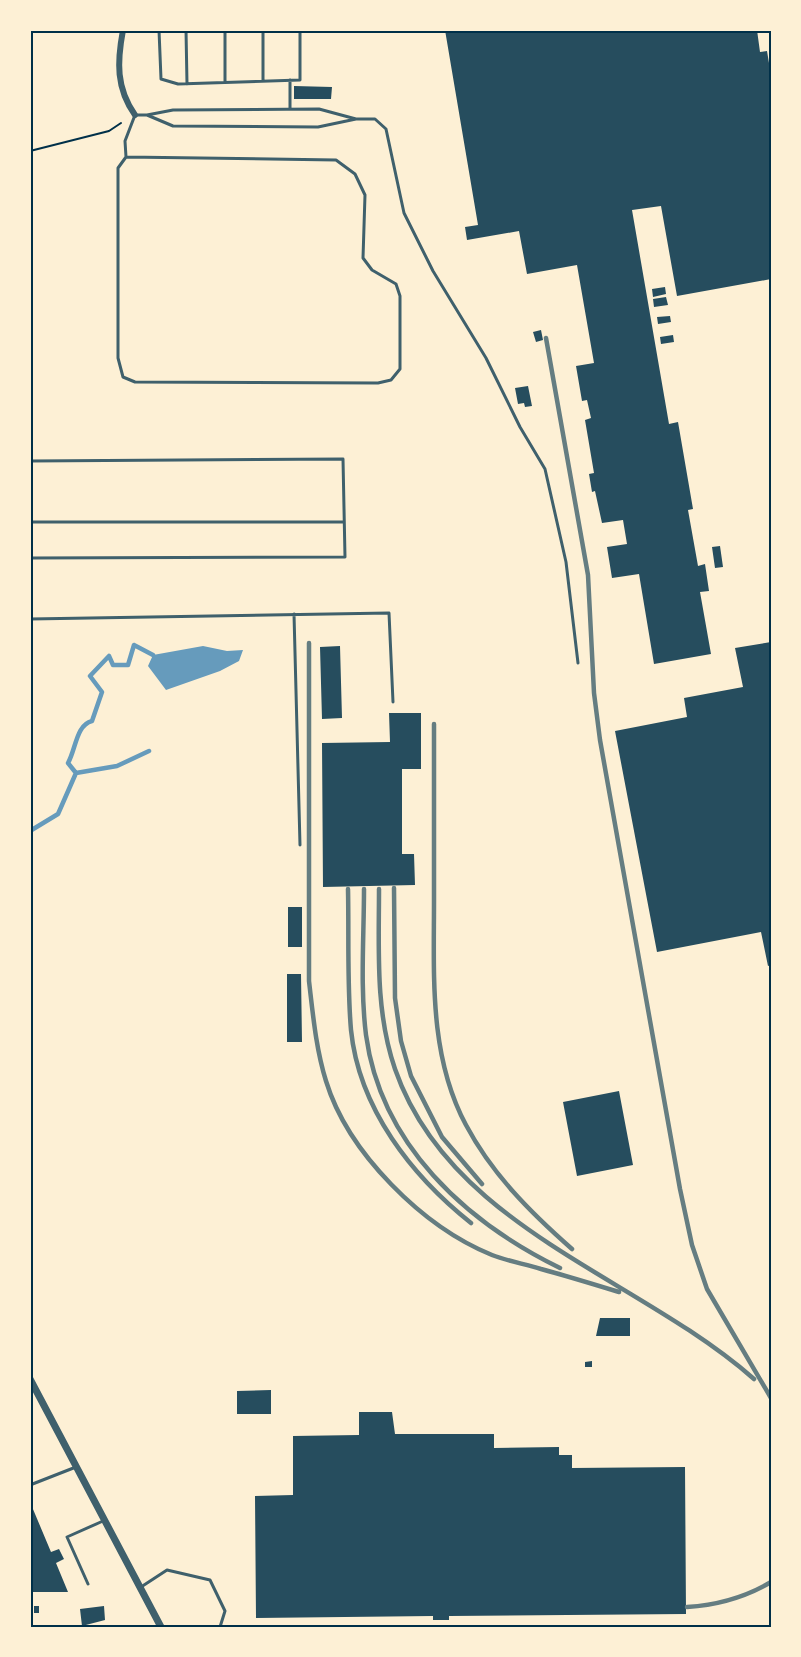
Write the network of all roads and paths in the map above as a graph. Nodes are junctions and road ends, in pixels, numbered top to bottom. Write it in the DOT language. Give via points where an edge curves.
graph roads {
  1 [pos="123,30"];
  2 [pos="159,30"];
  3 [pos="186,30"];
  4 [pos="225,30"];
  5 [pos="262,30"];
  6 [pos="300,30"];
  7 [pos="290,80"];
  8 [pos="262,81"];
  9 [pos="225,82"];
  10 [pos="187,84"];
  11 [pos="290,109"];
  12 [pos="135,115"];
  13 [pos="147,115"];
  14 [pos="356,119"];
  15 [pos="30,151"];
  16 [pos="126,158"];
  17 [pos="30,461"];
  18 [pos="30,522"];
  19 [pos="344,522"];
  20 [pos="30,558"];
  21 [pos="294,614"];
  22 [pos="30,619"];
  23 [pos="578,663"];
  24 [pos="393,702"];
  25 [pos="300,845"];
  26 [pos="30,1379"];
  27 [pos="75,1467"];
  28 [pos="30,1485"];
  29 [pos="104,1521"];
  30 [pos="88,1584"];
  31 [pos="139,1588"];
  32 [pos="161,1627"];
  33 [pos="220,1627"];
  1 -- 12 [label="street" via="119,75 124,99"];
  2 -- 10 [label="lane" via="160,79"];
  3 -- 10 [label="lane"];
  4 -- 9 [label="lane"];
  5 -- 8 [label="lane"];
  6 -- 7 [label="lane" via="300,80"];
  7 -- 8 [label="lane"];
  7 -- 11 [label="lane"];
  8 -- 9 [label="lane"];
  9 -- 10 [label="lane"];
  11 -- 13 [label="lane" via="173,110"];
  11 -- 14 [label="lane" via="319,109"];
  12 -- 13 [label="lane"];
  12 -- 15 [label="path" via="109,131"];
  12 -- 16 [label="lane" via="125,141"];
  13 -- 14 [label="lane" via="173,126 311,128"];
  14 -- 23 [label="lane" via="375,119 386,129 404,213 545,469 566,562"];
  16 -- 16 [label="lane" via="336,159 355,174 365,195 363,258 372,270 396,284 400,296 400,369 391,380 378,383 135,382 123,377 118,358 118,168"];
  17 -- 19 [label="lane" via="343,459"];
  18 -- 19 [label="lane"];
  19 -- 20 [label="lane" via="345,557"];
  21 -- 22 [label="lane"];
  21 -- 24 [label="lane" via="389,613"];
  21 -- 25 [label="lane"];
  26 -- 27 [label="street"];
  27 -- 28 [label="lane"];
  27 -- 29 [label="street"];
  29 -- 30 [label="lane" via="67,1537"];
  29 -- 31 [label="street"];
  31 -- 32 [label="street"];
  31 -- 33 [label="lane" via="167,1570 210,1580 225,1611"];
}
